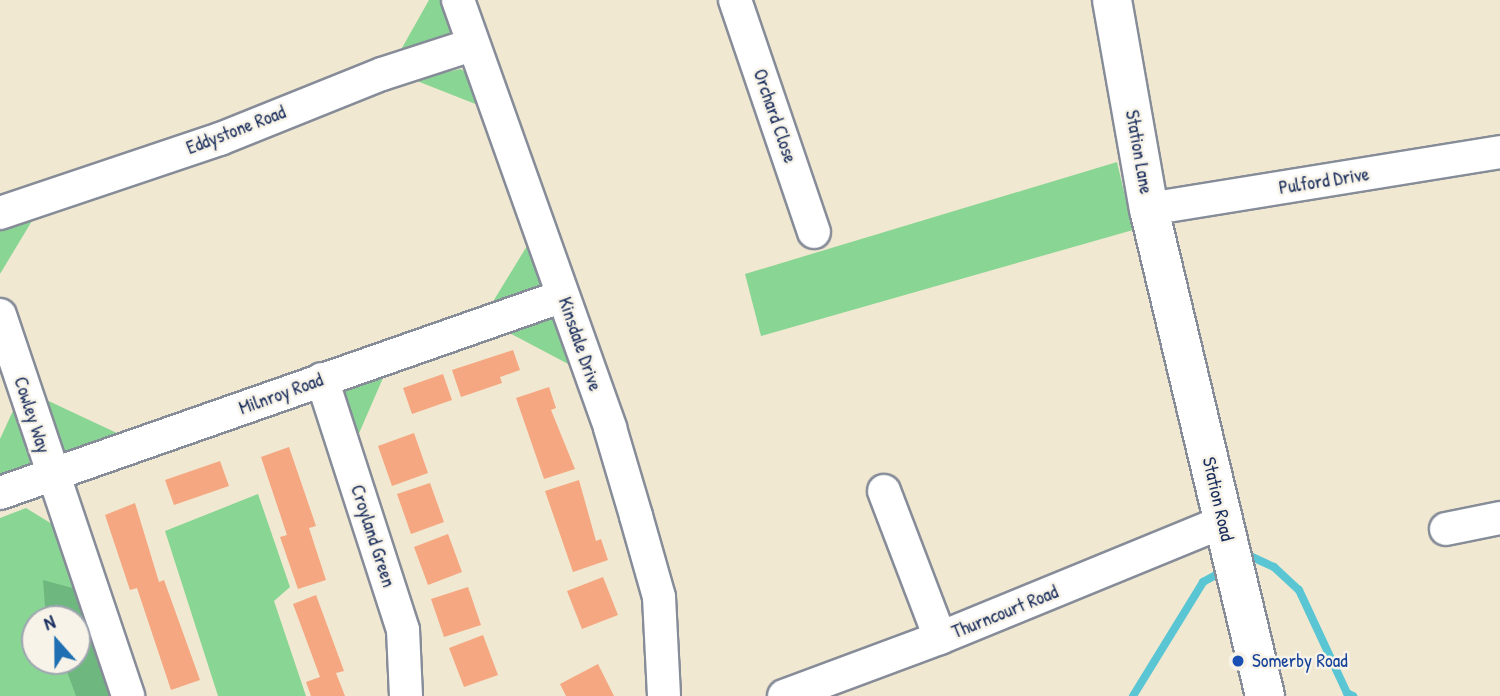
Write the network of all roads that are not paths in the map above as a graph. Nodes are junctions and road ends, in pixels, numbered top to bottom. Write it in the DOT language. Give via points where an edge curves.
graph roads {
  1 [pos="458,0"];
  2 [pos="735,0"];
  3 [pos="1112,0"];
  4 [pos="471,45"];
  5 [pos="1500,152"];
  6 [pos="1149,209"];
  7 [pos="0,213"];
  8 [pos="814,232"];
  9 [pos="563,296"];
  10 [pos="1171,303"];
  11 [pos="0,315"];
  12 [pos="322,379"];
  13 [pos="51,474"];
  14 [pos="884,491"];
  15 [pos="0,493"];
  16 [pos="1500,518"];
  17 [pos="1223,522"];
  18 [pos="1446,529"];
  19 [pos="940,639"];
  20 [pos="128,696"];
  21 [pos="406,696"];
  22 [pos="664,696"];
  23 [pos="785,696"];
  24 [pos="1265,696"];
  1 -- 4 [label="street, Kinsdale Drive"];
  2 -- 8 [label="street, Orchard Close"];
  3 -- 6 [label="street, Station Lane"];
  4 -- 7 [label="street, Eddystone Road" via="220,139"];
  4 -- 9 [label="street, Kinsdale Drive"];
  5 -- 6 [label="street, Pulford Drive"];
  6 -- 10 [label="street, Station Lane"];
  9 -- 12 [label="street, Milnroy Road"];
  9 -- 22 [label="street, Kinsdale Drive" via="610,428 659,597"];
  10 -- 17 [label="street, Station Road"];
  11 -- 13 [label="street, Cowley Way"];
  12 -- 13 [label="street, Milnroy Road"];
  12 -- 21 [label="street, Croyland Green" via="403,630"];
  13 -- 15 [label="street, Milnroy Road"];
  13 -- 20 [label="street, Cowley Way"];
  14 -- 19 [label="street"];
  16 -- 18 [label="street"];
  17 -- 19 [label="street, Thurncourt Road"];
  17 -- 24 [label="street, Station Road"];
  19 -- 23 [label="street, Thurncourt Road"];
}
